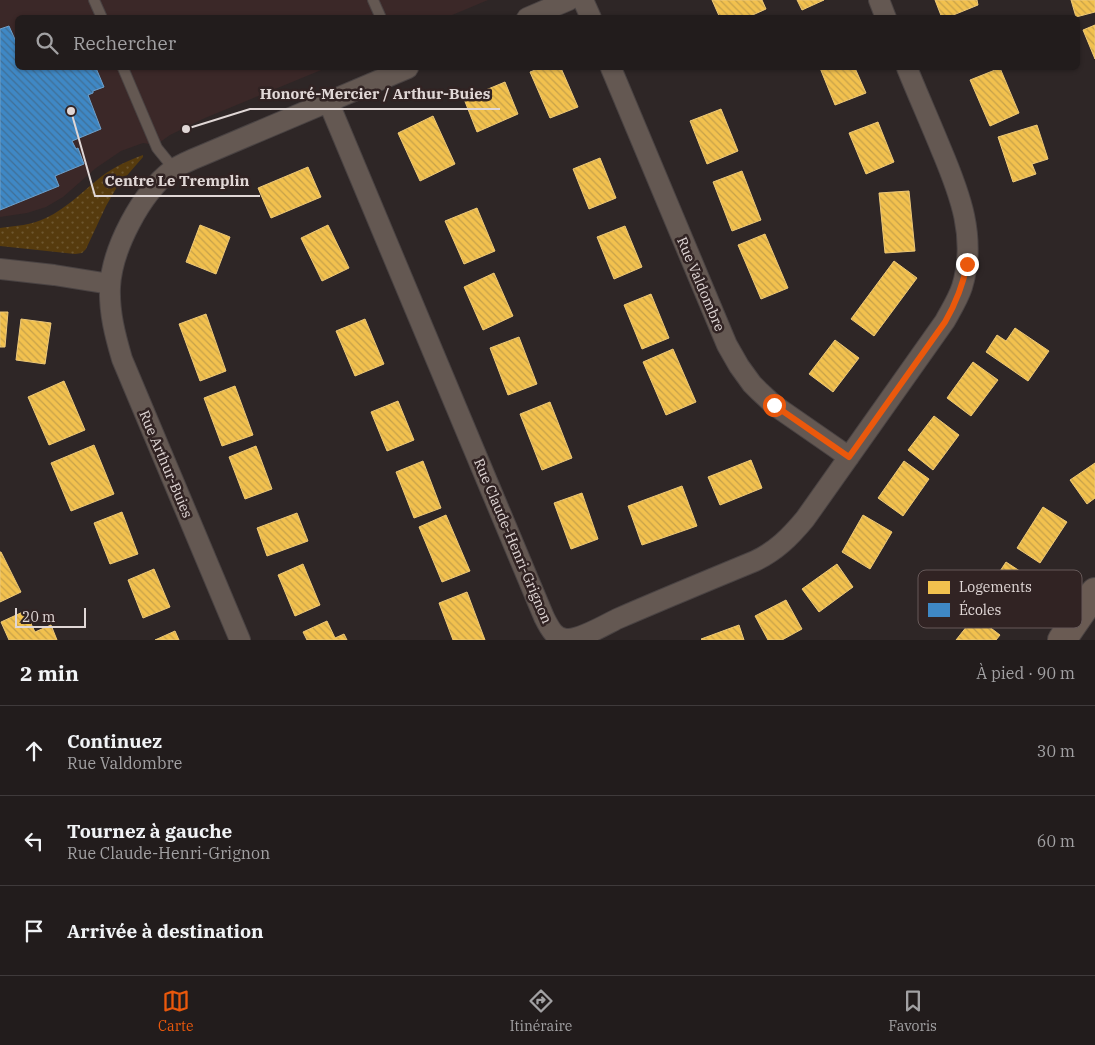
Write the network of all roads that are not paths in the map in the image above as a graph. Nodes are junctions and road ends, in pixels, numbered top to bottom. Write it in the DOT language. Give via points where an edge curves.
graph roads {
  1 [pos="94,0"];
  2 [pos="373,0"];
  3 [pos="569,0"];
  4 [pos="584,0"];
  5 [pos="879,0"];
  6 [pos="101,15"];
  7 [pos="380,15"];
  8 [pos="535,15"];
  9 [pos="590,15"];
  10 [pos="885,15"];
  11 [pos="124,70"];
  12 [pos="399,70"];
  13 [pos="612,70"];
  14 [pos="908,70"];
  15 [pos="328,101"];
  16 [pos="174,169"];
  17 [pos="0,270"];
  18 [pos="110,284"];
  19 [pos="849,457"];
  20 [pos="1095,592"];
  21 [pos="1082,611"];
  22 [pos="1070,628"];
  23 [pos="240,640"];
  24 [pos="1062,640"];
  1 -- 6 [label="lane"];
  2 -- 7 [label="lane"];
  3 -- 8 [label="street"];
  4 -- 9 [label="street"];
  5 -- 10 [label="street"];
  11 -- 16 [label="lane" via="157,148"];
  12 -- 15 [label="street"];
  13 -- 19 [label="street, Rue Valdombre" via="738,366 774,405"];
  14 -- 19 [label="street, Rue Claude-Henri-Grignon" via="960,197 967,228 967,264 960,293 945,322"];
  15 -- 16 [label="street"];
  15 -- 19 [label="street, Rue Claude-Henri-Grignon" via="544,617 558,636 566,640 576,638 766,556 805,519"];
  16 -- 18 [label="street" via="152,190 132,219 117,255"];
  17 -- 18 [label="street" via="54,274"];
  18 -- 23 [label="street, Rue Arthur-Buies" via="113,323 122,359"];
  20 -- 21 [label="street"];
  22 -- 24 [label="street"];
}
